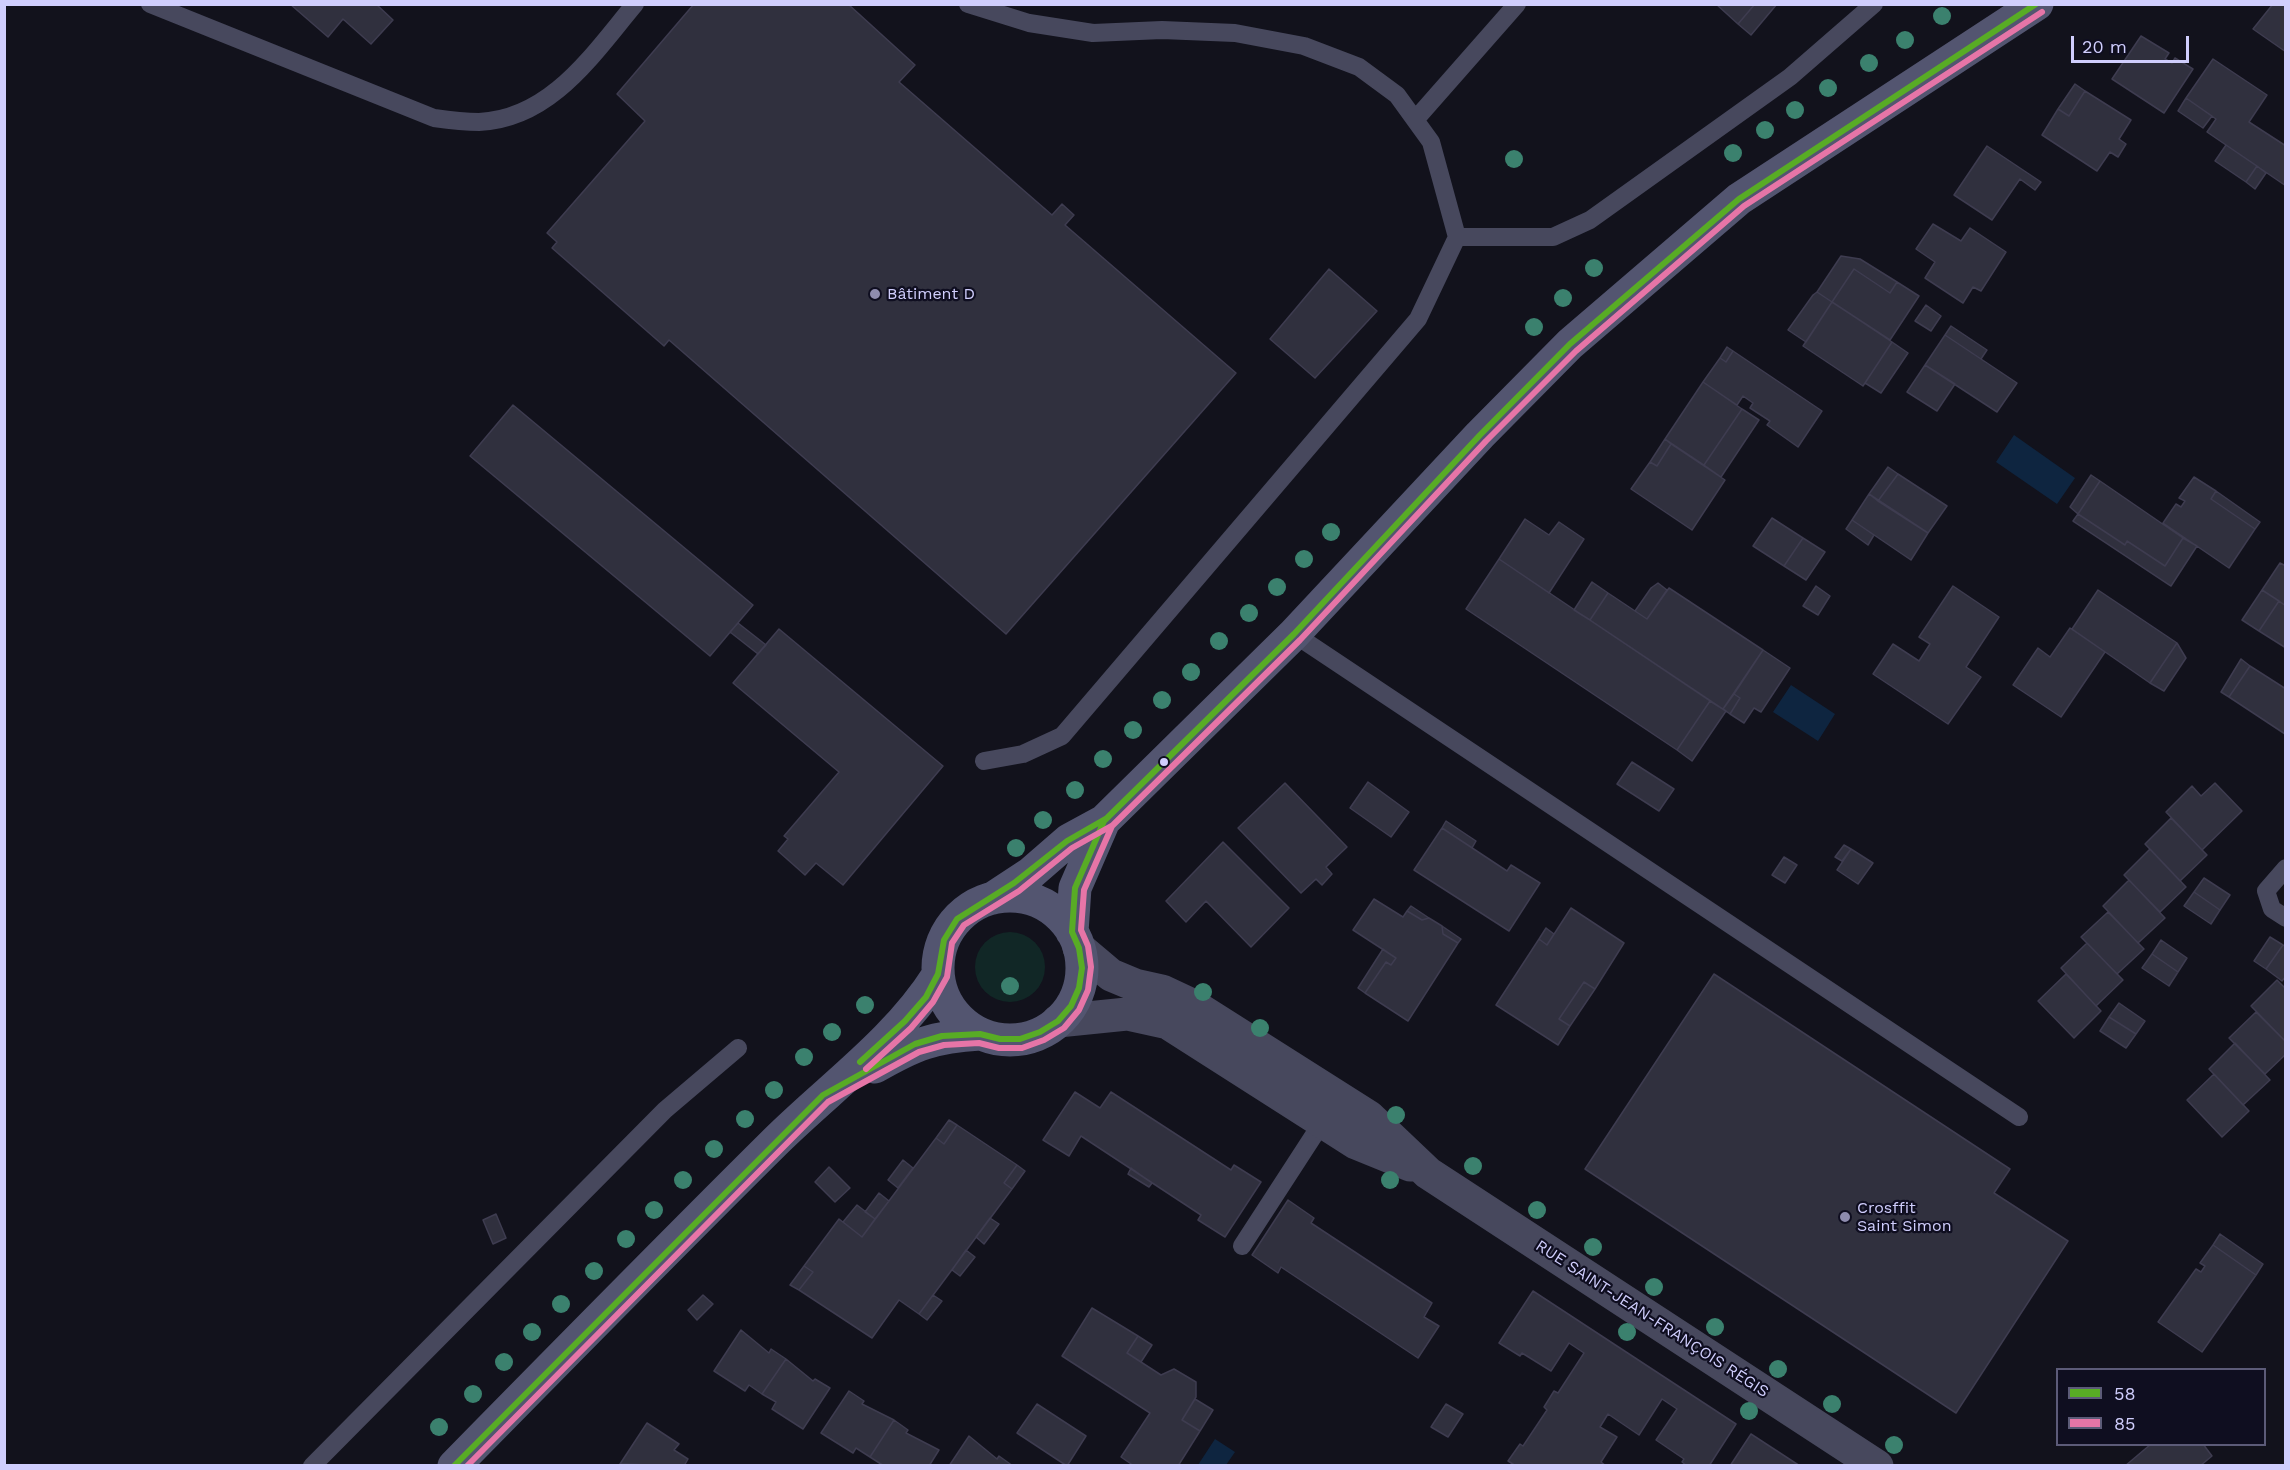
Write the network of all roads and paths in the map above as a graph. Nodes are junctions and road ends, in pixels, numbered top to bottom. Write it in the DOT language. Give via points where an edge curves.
graph roads {
  1 [pos="150,4"];
  2 [pos="635,4"];
  3 [pos="968,4"];
  4 [pos="1517,4"];
  5 [pos="1874,4"];
  6 [pos="2037,4"];
  7 [pos="1415,120"];
  8 [pos="1456,237"];
  9 [pos="1294,633"];
  10 [pos="984,761"];
  11 [pos="1104,821"];
  12 [pos="2286,868"];
  13 [pos="993,898"];
  14 [pos="2286,918"];
  15 [pos="1076,940"];
  16 [pos="938,975"];
  17 [pos="1058,1021"];
  18 [pos="980,1034"];
  19 [pos="738,1048"];
  20 [pos="823,1095"];
  21 [pos="1330,1111"];
  22 [pos="2019,1117"];
  23 [pos="1242,1246"];
  24 [pos="312,1466"];
  25 [pos="454,1466"];
  26 [pos="1876,1466"];
  1 -- 2 [label="lane" via="434,118 480,122 520,113 549,99 573,78"];
  3 -- 7 [label="lane" via="1029,23 1093,33 1235,33 1304,46 1359,67 1397,94"];
  4 -- 7 [label="lane"];
  5 -- 8 [label="lane" via="1790,77 1590,220 1553,237"];
  6 -- 9 [label="main road" via="1739,199 1570,344"];
  7 -- 8 [label="lane" via="1431,142"];
  8 -- 10 [label="lane" via="1418,319 1062,736 1023,754"];
  9 -- 11 [label="main road"];
  9 -- 22 [label="lane"];
  11 -- 13 [label="main road" via="1069,840 1031,873"];
  11 -- 15 [label="main road" via="1075,888"];
  12 -- 14 [label="lane" via="2266,891 2272,909"];
  13 -- 15 [label="main road" via="1029,898 1046,906"];
  13 -- 16 [label="main road" via="973,905 945,934"];
  15 -- 17 [label="main road" via="1082,968 1079,988"];
  15 -- 21 [label="street, RUE SAINT-JEAN-FRANÇOIS RÉGIS" via="1111,975 1194,1006"];
  16 -- 18 [label="main road" via="951,1009"];
  16 -- 20 [label="main road" via="901,1026"];
  17 -- 18 [label="main road" via="1020,1039"];
  17 -- 21 [label="street, RUE SAINT-JEAN-FRANÇOIS RÉGIS" via="1127,1014 1168,1023"];
  18 -- 20 [label="main road" via="942,1036 915,1044"];
  19 -- 24 [label="lane" via="665,1110"];
  20 -- 25 [label="main road"];
  21 -- 23 [label="lane"];
  21 -- 26 [label="street, RUE SAINT-JEAN-FRANÇOIS RÉGIS" via="1356,1143 1428,1173"];
}
